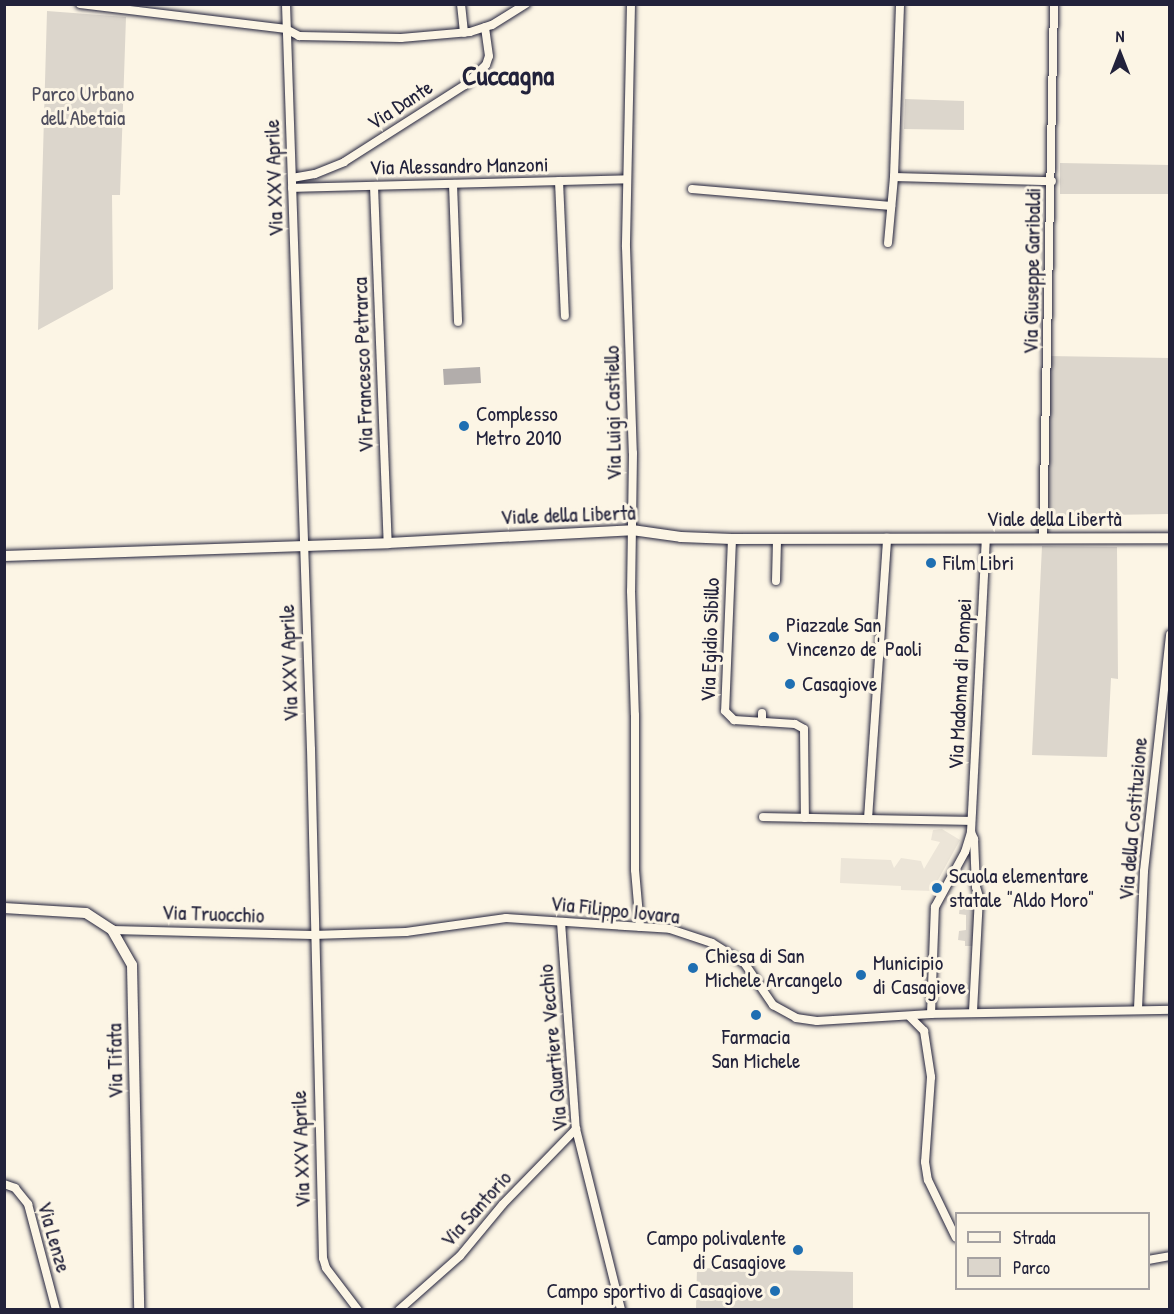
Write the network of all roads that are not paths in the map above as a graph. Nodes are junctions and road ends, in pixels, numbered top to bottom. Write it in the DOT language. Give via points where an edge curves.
graph roads {
  1 [pos="80,4"];
  2 [pos="286,4"];
  3 [pos="461,4"];
  4 [pos="526,4"];
  5 [pos="631,4"];
  6 [pos="900,4"];
  7 [pos="1054,4"];
  8 [pos="167,9"];
  9 [pos="485,27"];
  10 [pos="286,29"];
  11 [pos="464,33"];
  12 [pos="894,177"];
  13 [pos="292,178"];
  14 [pos="626,179"];
  15 [pos="559,181"];
  16 [pos="1052,181"];
  17 [pos="453,184"];
  18 [pos="374,186"];
  19 [pos="292,188"];
  20 [pos="692,189"];
  21 [pos="891,206"];
  22 [pos="888,243"];
  23 [pos="565,316"];
  24 [pos="458,322"];
  25 [pos="632,530"];
  26 [pos="887,538"];
  27 [pos="986,538"];
  28 [pos="1043,538"];
  29 [pos="1170,538"];
  30 [pos="732,539"];
  31 [pos="777,539"];
  32 [pos="388,543"];
  33 [pos="303,545"];
  34 [pos="4,556"];
  35 [pos="776,581"];
  36 [pos="1170,634"];
  37 [pos="763,817"];
  38 [pos="806,818"];
  39 [pos="868,819"];
  40 [pos="971,821"];
  41 [pos="971,832"];
  42 [pos="4,908"];
  43 [pos="561,922"];
  44 [pos="640,927"];
  45 [pos="112,930"];
  46 [pos="313,935"];
  47 [pos="1138,1009"];
  48 [pos="1170,1010"];
  49 [pos="973,1013"];
  50 [pos="931,1014"];
  51 [pos="910,1017"];
  52 [pos="576,1129"];
  53 [pos="4,1184"];
  54 [pos="955,1234"];
  55 [pos="1170,1256"];
  56 [pos="1150,1260"];
  57 [pos="56,1310"];
  58 [pos="139,1310"];
  59 [pos="358,1310"];
  60 [pos="399,1310"];
  61 [pos="621,1310"];
  1 -- 8 [label="street"];
  2 -- 10 [label="street, Via XXV Aprile"];
  3 -- 11 [label="street"];
  4 -- 9 [label="street"];
  5 -- 14 [label="street, Via Luigi Castiello"];
  6 -- 12 [label="street"];
  7 -- 16 [label="street, Via Giuseppe Garibaldi"];
  8 -- 10 [label="street"];
  9 -- 11 [label="street"];
  9 -- 13 [label="street, Via Dante" via="489,56 486,65 465,85 344,162"];
  10 -- 11 [label="street" via="299,36 341,38"];
  10 -- 13 [label="street, Via XXV Aprile"];
  12 -- 16 [label="street"];
  12 -- 21 [label="street"];
  13 -- 19 [label="street, Via XXV Aprile"];
  14 -- 15 [label="street, Via Alessandro Manzoni"];
  14 -- 25 [label="street, Via Luigi Castiello"];
  15 -- 17 [label="street, Via Alessandro Manzoni"];
  15 -- 23 [label="street"];
  16 -- 28 [label="street, Via Giuseppe Garibaldi"];
  17 -- 18 [label="street, Via Alessandro Manzoni"];
  17 -- 24 [label="street"];
  18 -- 19 [label="street, Via Alessandro Manzoni"];
  18 -- 32 [label="street, Via Francesco Petrarca"];
  19 -- 33 [label="street, Via XXV Aprile"];
  20 -- 21 [label="street"];
  21 -- 22 [label="street"];
  25 -- 30 [label="street, Viale della Libertà"];
  25 -- 32 [label="street, Viale della Libertà"];
  25 -- 44 [label="street, Via Luigi Castiello" via="634,870"];
  26 -- 27 [label="street, Viale della Libertà"];
  26 -- 31 [label="street, Viale della Libertà"];
  26 -- 39 [label="street"];
  27 -- 28 [label="street, Viale della Libertà"];
  27 -- 40 [label="street, Via Madonna di Pompei"];
  28 -- 29 [label="street, Viale della Libertà"];
  30 -- 31 [label="street, Viale della Libertà"];
  30 -- 38 [label="street, Via Egidio Sibillo" via="724,705 728,717 734,720 762,717 804,729"];
  31 -- 35 [label="street"];
  32 -- 33 [label="street, Viale della Libertà"];
  33 -- 34 [label="street, Viale della Libertà"];
  33 -- 46 [label="street, Via XXV Aprile"];
  36 -- 47 [label="street, Via della Costituzione" via="1144,871"];
  37 -- 38 [label="street"];
  38 -- 39 [label="street"];
  39 -- 40 [label="street"];
  40 -- 41 [label="street, Via Madonna di Pompei"];
  41 -- 49 [label="street" via="979,897"];
  41 -- 50 [label="street" via="965,852 935,907"];
  42 -- 45 [label="street, Via Tifata" via="86,913"];
  43 -- 44 [label="street, Via Filippo Iovara"];
  43 -- 46 [label="street, Via Filippo Iovara" via="506,918 406,932"];
  43 -- 52 [label="street, Via Quartiere Vecchio"];
  44 -- 51 [label="street, Via Filippo Iovara" via="670,929 712,943 745,964 773,1005 796,1018 817,1021"];
  45 -- 46 [label="street, Via Truocchio"];
  45 -- 58 [label="street, Via Tifata" via="132,965"];
  46 -- 59 [label="street, Via XXV Aprile" via="323,1258 326,1268"];
  47 -- 48 [label="street, Via Filippo Iovara"];
  47 -- 49 [label="street, Via Filippo Iovara"];
  49 -- 50 [label="street, Via Filippo Iovara"];
  50 -- 51 [label="street, Via Filippo Iovara"];
  51 -- 54 [label="street" via="924,1031 931,1077 925,1162 928,1180"];
  52 -- 60 [label="street, Via Santorio" via="503,1204 460,1256"];
  52 -- 61 [label="street, Via Quartiere Vecchio"];
  53 -- 57 [label="street, Via Lenze" via="15,1188 27,1204"];
  55 -- 56 [label="street"];
}
